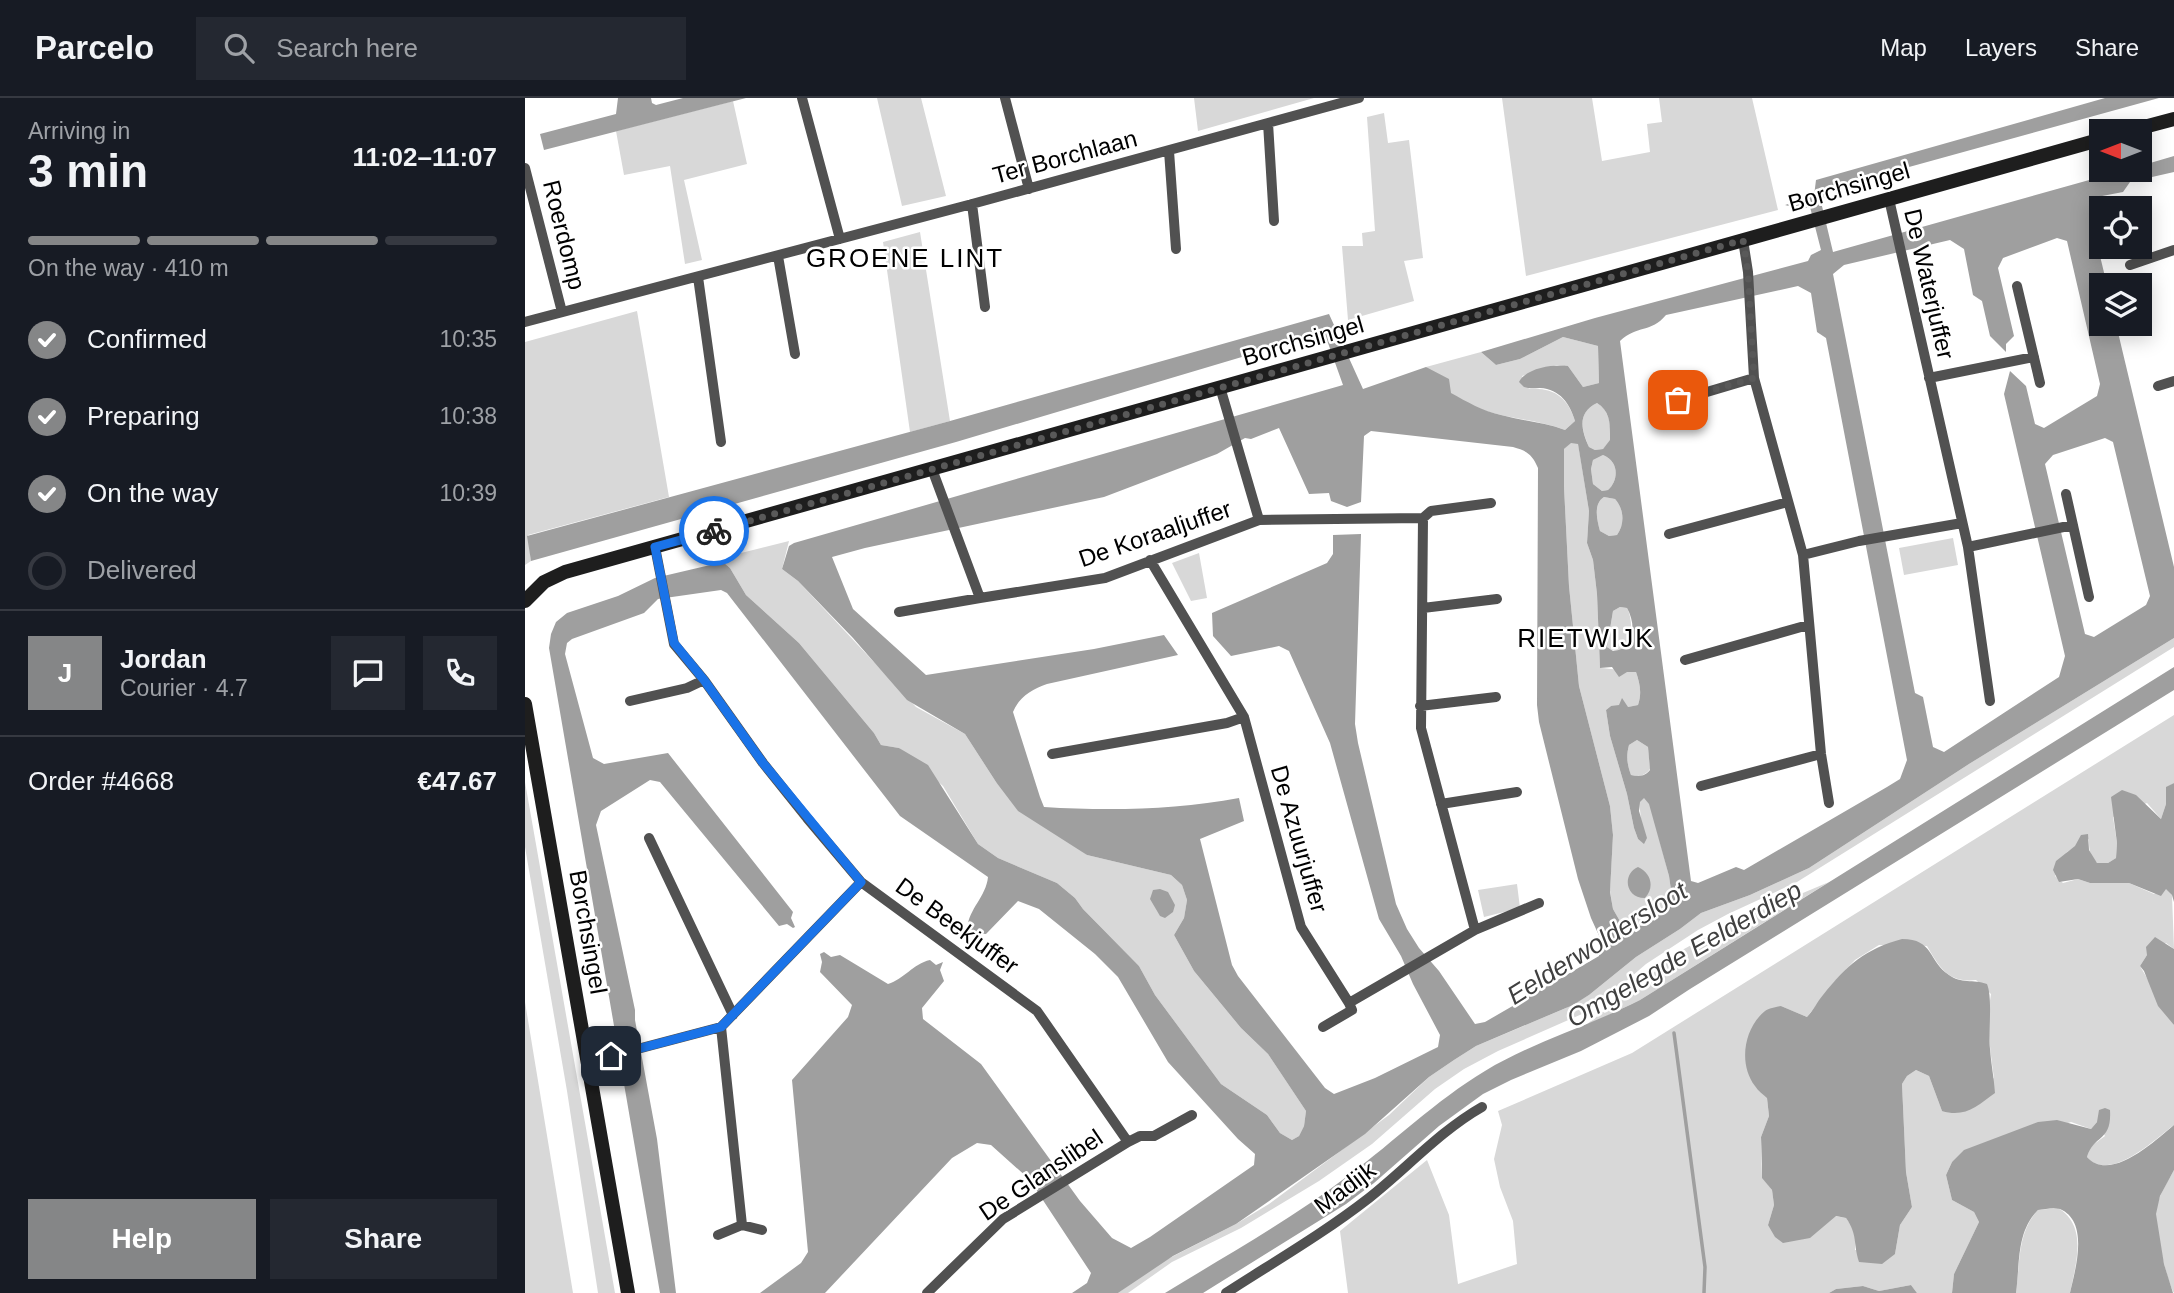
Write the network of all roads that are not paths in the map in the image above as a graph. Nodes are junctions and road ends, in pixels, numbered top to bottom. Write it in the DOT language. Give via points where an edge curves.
graph roads {
  1 [pos="802,98"];
  2 [pos="1005,98"];
  3 [pos="1359,98"];
  4 [pos="2174,119"];
  5 [pos="1268,123"];
  6 [pos="2153,125"];
  7 [pos="2089,143"];
  8 [pos="1169,151"];
  9 [pos="525,168"];
  10 [pos="1028,189"];
  11 [pos="1889,199"];
  12 [pos="972,204"];
  13 [pos="1274,221"];
  14 [pos="840,239"];
  15 [pos="1743,240"];
  16 [pos="1176,249"];
  17 [pos="2174,250"];
  18 [pos="778,256"];
  19 [pos="2130,265"];
  20 [pos="698,277"];
  21 [pos="2017,286"];
  22 [pos="985,307"];
  23 [pos="562,312"];
  24 [pos="525,322"];
  25 [pos="795,354"];
  26 [pos="2034,357"];
  27 [pos="1754,378"];
  28 [pos="1929,378"];
  29 [pos="2174,381"];
  30 [pos="2040,383"];
  31 [pos="2158,386"];
  32 [pos="1220,387"];
  33 [pos="1653,408"];
  34 [pos="721,442"];
  35 [pos="932,469"];
  36 [pos="2066,494"];
  37 [pos="1788,502"];
  38 [pos="1490,503"];
  39 [pos="1423,518"];
  40 [pos="1259,520"];
  41 [pos="1962,523"];
  42 [pos="2068,526"];
  43 [pos="1669,534"];
  44 [pos="655,547"];
  45 [pos="1968,547"];
  46 [pos="1803,555"];
  47 [pos="1150,560"];
  48 [pos="2089,597"];
  49 [pos="980,598"];
  50 [pos="1497,598"];
  51 [pos="525,601"];
  52 [pos="1423,608"];
  53 [pos="899,612"];
  54 [pos="1808,625"];
  55 [pos="1685,660"];
  56 [pos="704,680"];
  57 [pos="1496,697"];
  58 [pos="630,701"];
  59 [pos="1990,701"];
  60 [pos="525,704"];
  61 [pos="1420,706"];
  62 [pos="1244,717"];
  63 [pos="1052,754"];
  64 [pos="1821,754"];
  65 [pos="1701,786"];
  66 [pos="1517,792"];
  67 [pos="1829,803"];
  68 [pos="1441,804"];
  69 [pos="649,838"];
  70 [pos="861,882"];
  71 [pos="1539,903"];
  72 [pos="1475,930"];
  73 [pos="1349,1003"];
  74 [pos="733,1015"];
  75 [pos="721,1027"];
  76 [pos="1323,1027"];
  77 [pos="588,1062"];
  78 [pos="1482,1107"];
  79 [pos="1192,1115"];
  80 [pos="1128,1142"];
  81 [pos="741,1225"];
  82 [pos="762,1230"];
  83 [pos="718,1234"];
  84 [pos="628,1293"];
  85 [pos="927,1293"];
  86 [pos="1226,1293"];
  1 -- 14 [label="street"];
  2 -- 10 [label="street"];
  3 -- 5 [label="street, Ter Borchlaan"];
  4 -- 6 [label="main road"];
  5 -- 8 [label="street, Ter Borchlaan"];
  5 -- 13 [label="street"];
  7 -- 11 [label="main road, Borchsingel"];
  8 -- 10 [label="street, Ter Borchlaan"];
  8 -- 16 [label="street, Ter Borchlaan"];
  9 -- 23 [label="street, Roerdomp"];
  10 -- 12 [label="street, Ter Borchlaan"];
  11 -- 15 [label="main road, Borchsingel"];
  11 -- 28 [label="street, De Waterjuffer"];
  12 -- 14 [label="street, Ter Borchlaan"];
  12 -- 22 [label="street, Ter Borchlaan"];
  14 -- 18 [label="street, Ter Borchlaan"];
  15 -- 27 [label="street"];
  15 -- 32 [label="main road, Borchsingel"];
  17 -- 19 [label="street"];
  18 -- 20 [label="street, Ter Borchlaan"];
  18 -- 25 [label="street"];
  20 -- 23 [label="street, Ter Borchlaan"];
  20 -- 34 [label="street"];
  21 -- 26 [label="street"];
  23 -- 24 [label="street, Ter Borchlaan"];
  26 -- 28 [label="street, De Waterjuffer"];
  26 -- 30 [label="street"];
  27 -- 33 [label="street"];
  27 -- 37 [label="street"];
  28 -- 41 [label="street, De Waterjuffer"];
  29 -- 31 [label="street"];
  32 -- 35 [label="main road, Borchsingel"];
  32 -- 40 [label="street, De Koraaljuffer"];
  35 -- 44 [label="main road, Borchsingel"];
  35 -- 49 [label="street"];
  36 -- 42 [label="street"];
  37 -- 43 [label="street"];
  37 -- 46 [label="street"];
  38 -- 39 [label="street, De Koraaljuffer" via="1431,511"];
  39 -- 40 [label="street, De Koraaljuffer"];
  39 -- 52 [label="street"];
  40 -- 47 [label="street, De Koraaljuffer"];
  41 -- 45 [label="street, De Waterjuffer"];
  41 -- 46 [label="street"];
  42 -- 45 [label="street"];
  42 -- 48 [label="street"];
  44 -- 51 [label="main road, Borchsingel" via="553,577"];
  44 -- 56 [label="street, De Beekjuffer" via="674,643"];
  45 -- 59 [label="street, De Waterjuffer"];
  46 -- 54 [label="street"];
  47 -- 49 [label="street, De Koraaljuffer" via="1105,578"];
  47 -- 62 [label="street, De Azuurjuffer"];
  49 -- 53 [label="street, De Koraaljuffer"];
  50 -- 52 [label="street"];
  52 -- 61 [label="street"];
  54 -- 55 [label="street"];
  54 -- 64 [label="street"];
  56 -- 58 [label="street"];
  56 -- 70 [label="street, De Beekjuffer" via="763,763"];
  57 -- 61 [label="street"];
  60 -- 77 [label="main road, Borchsingel"];
  61 -- 68 [label="street" via="1421,728"];
  62 -- 63 [label="street"];
  62 -- 73 [label="street, De Azuurjuffer" via="1301,927"];
  64 -- 65 [label="street"];
  64 -- 67 [label="street"];
  66 -- 68 [label="street"];
  68 -- 72 [label="street"];
  69 -- 74 [label="street"];
  70 -- 74 [label="street"];
  70 -- 80 [label="street, De Beekjuffer" via="1037,1011"];
  71 -- 72 [label="street"];
  72 -- 73 [label="street"];
  73 -- 76 [label="street" via="1352,1010"];
  74 -- 75 [label="street"];
  75 -- 77 [label="street"];
  75 -- 81 [label="street"];
  77 -- 84 [label="main road, Borchsingel"];
  78 -- 86 [label="street, Madijk" via="1335,1223"];
  79 -- 80 [label="street, De Glanslibel" via="1154,1136"];
  80 -- 85 [label="street, De Glanslibel" via="1003,1219"];
  81 -- 82 [label="street"];
  81 -- 83 [label="street"];
}
